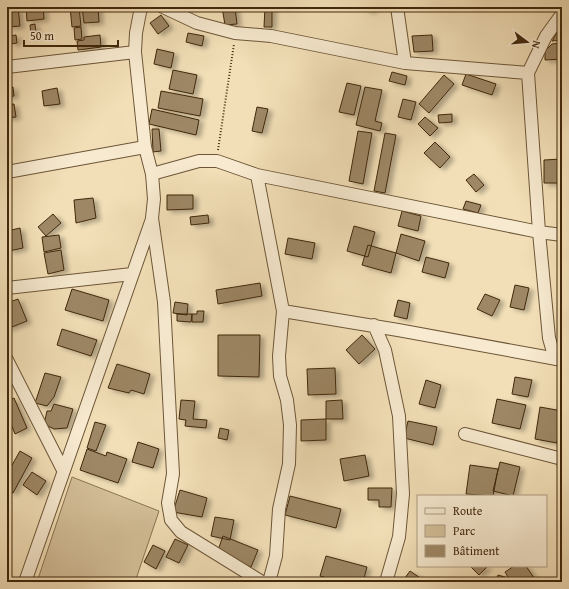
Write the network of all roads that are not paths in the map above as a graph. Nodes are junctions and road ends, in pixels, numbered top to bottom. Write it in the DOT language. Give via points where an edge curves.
graph roads {
  1 [pos="141,7"];
  2 [pos="163,7"];
  3 [pos="397,7"];
  4 [pos="562,14"];
  5 [pos="136,52"];
  6 [pos="405,63"];
  7 [pos="7,67"];
  8 [pos="528,74"];
  9 [pos="144,147"];
  10 [pos="7,172"];
  11 [pos="152,174"];
  12 [pos="257,175"];
  13 [pos="152,218"];
  14 [pos="539,232"];
  15 [pos="562,235"];
  16 [pos="132,274"];
  17 [pos="7,288"];
  18 [pos="283,311"];
  19 [pos="374,325"];
  20 [pos="398,330"];
  21 [pos="549,338"];
  22 [pos="385,350"];
  23 [pos="532,354"];
  24 [pos="7,360"];
  25 [pos="558,360"];
  26 [pos="465,434"];
  27 [pos="562,459"];
  28 [pos="63,470"];
  29 [pos="25,582"];
  30 [pos="262,582"];
  31 [pos="270,582"];
  32 [pos="386,582"];
  1 -- 5 [label="street" via="136,33"];
  2 -- 6 [label="street" via="196,23"];
  3 -- 6 [label="street"];
  4 -- 8 [label="street" via="546,36"];
  5 -- 7 [label="street"];
  5 -- 9 [label="street"];
  6 -- 8 [label="street"];
  8 -- 14 [label="street"];
  9 -- 10 [label="street"];
  9 -- 11 [label="street"];
  11 -- 12 [label="street" via="199,161 217,161"];
  11 -- 13 [label="street"];
  12 -- 14 [label="street"];
  12 -- 18 [label="street"];
  13 -- 16 [label="street"];
  13 -- 30 [label="street" via="164,302 173,474 168,503 171,520 181,532"];
  14 -- 15 [label="street"];
  14 -- 21 [label="street"];
  16 -- 17 [label="street"];
  16 -- 28 [label="street"];
  18 -- 19 [label="street"];
  18 -- 31 [label="street" via="279,356 280,376 287,400 290,425 289,464 278,509 276,556"];
  19 -- 20 [label="street"];
  19 -- 22 [label="street"];
  20 -- 22 [label="street"];
  20 -- 23 [label="street"];
  21 -- 23 [label="street"];
  21 -- 25 [label="street"];
  22 -- 32 [label="street" via="399,416 403,494 399,538"];
  23 -- 25 [label="street"];
  24 -- 28 [label="street"];
  26 -- 27 [label="street"];
  28 -- 29 [label="street"];
}
